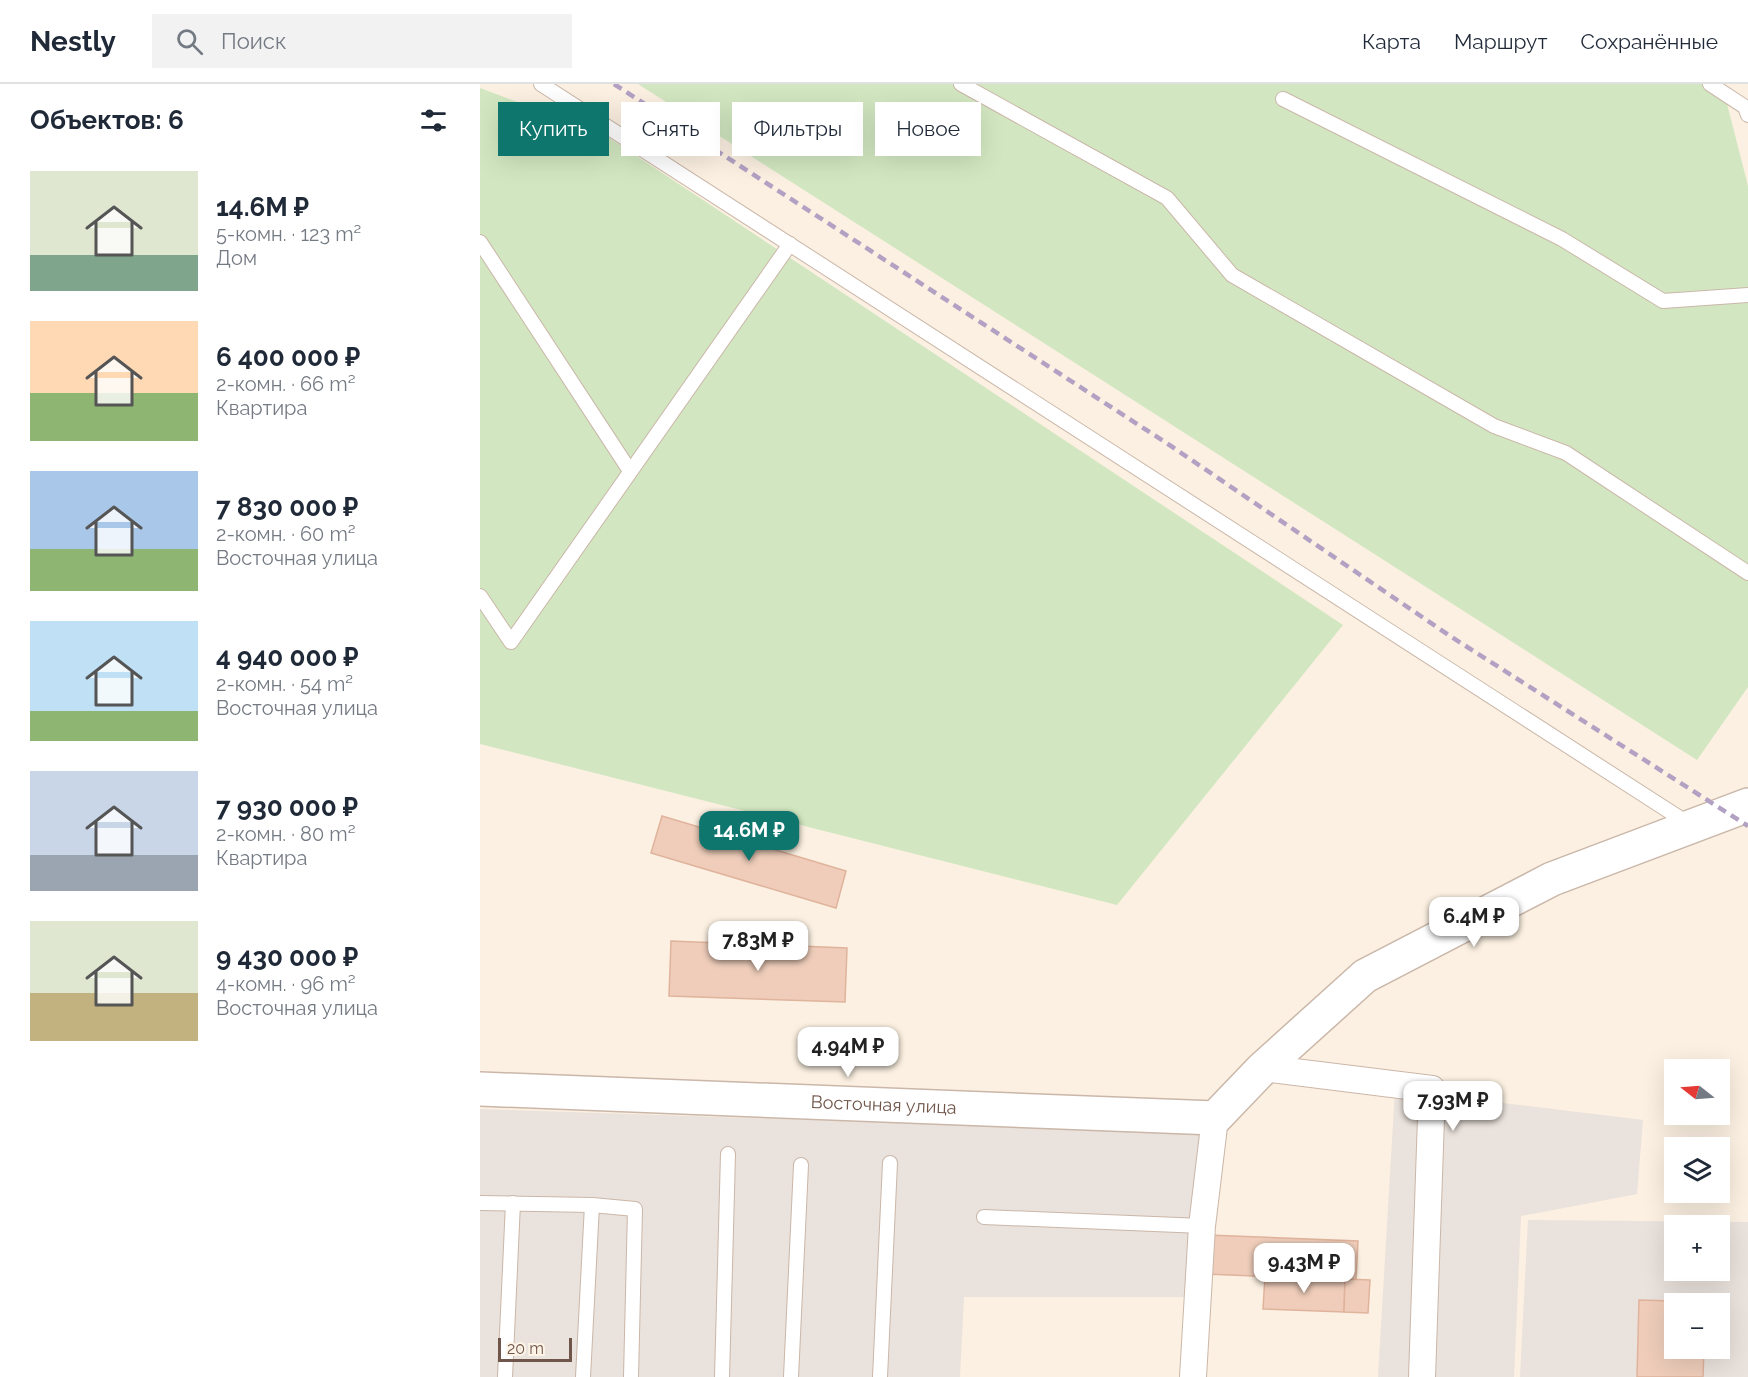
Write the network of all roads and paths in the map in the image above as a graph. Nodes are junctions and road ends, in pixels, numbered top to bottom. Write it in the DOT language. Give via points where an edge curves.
graph roads {
  1 [pos="541,84"];
  2 [pos="961,84"];
  3 [pos="1710,84"];
  4 [pos="1283,99"];
  5 [pos="1748,115"];
  6 [pos="480,242"];
  7 [pos="790,244"];
  8 [pos="1748,295"];
  9 [pos="630,471"];
  10 [pos="1748,573"];
  11 [pos="480,596"];
  12 [pos="1748,805"];
  13 [pos="1692,826"];
  14 [pos="1263,1068"];
  15 [pos="480,1089"];
  16 [pos="1215,1118"];
  17 [pos="728,1154"];
  18 [pos="890,1162"];
  19 [pos="801,1165"];
  20 [pos="480,1203"];
  21 [pos="513,1203"];
  22 [pos="592,1205"];
  23 [pos="984,1217"];
  24 [pos="1202,1226"];
  25 [pos="505,1377"];
  26 [pos="583,1377"];
  27 [pos="631,1377"];
  28 [pos="722,1377"];
  29 [pos="791,1377"];
  30 [pos="880,1377"];
  31 [pos="1193,1377"];
  32 [pos="1422,1377"];
  1 -- 7 [label="lane"];
  2 -- 10 [label="lane" via="1167,198 1233,275 1494,426 1566,453"];
  3 -- 5 [label="lane" via="1745,107"];
  4 -- 8 [label="lane" via="1562,239 1663,301"];
  6 -- 9 [label="lane"];
  7 -- 9 [label="lane"];
  7 -- 13 [label="lane"];
  9 -- 11 [label="lane" via="511,642"];
  12 -- 13 [label="street"];
  13 -- 14 [label="street" via="1552,879 1365,976"];
  14 -- 16 [label="street"];
  14 -- 32 [label="street" via="1432,1089"];
  15 -- 16 [label="street, Восточная улица"];
  16 -- 24 [label="street"];
  17 -- 28 [label="lane"];
  18 -- 30 [label="lane"];
  19 -- 29 [label="lane"];
  20 -- 21 [label="lane"];
  21 -- 22 [label="lane"];
  21 -- 25 [label="lane"];
  22 -- 26 [label="lane"];
  22 -- 27 [label="lane" via="635,1209"];
  23 -- 24 [label="lane"];
  24 -- 31 [label="street"];
}
